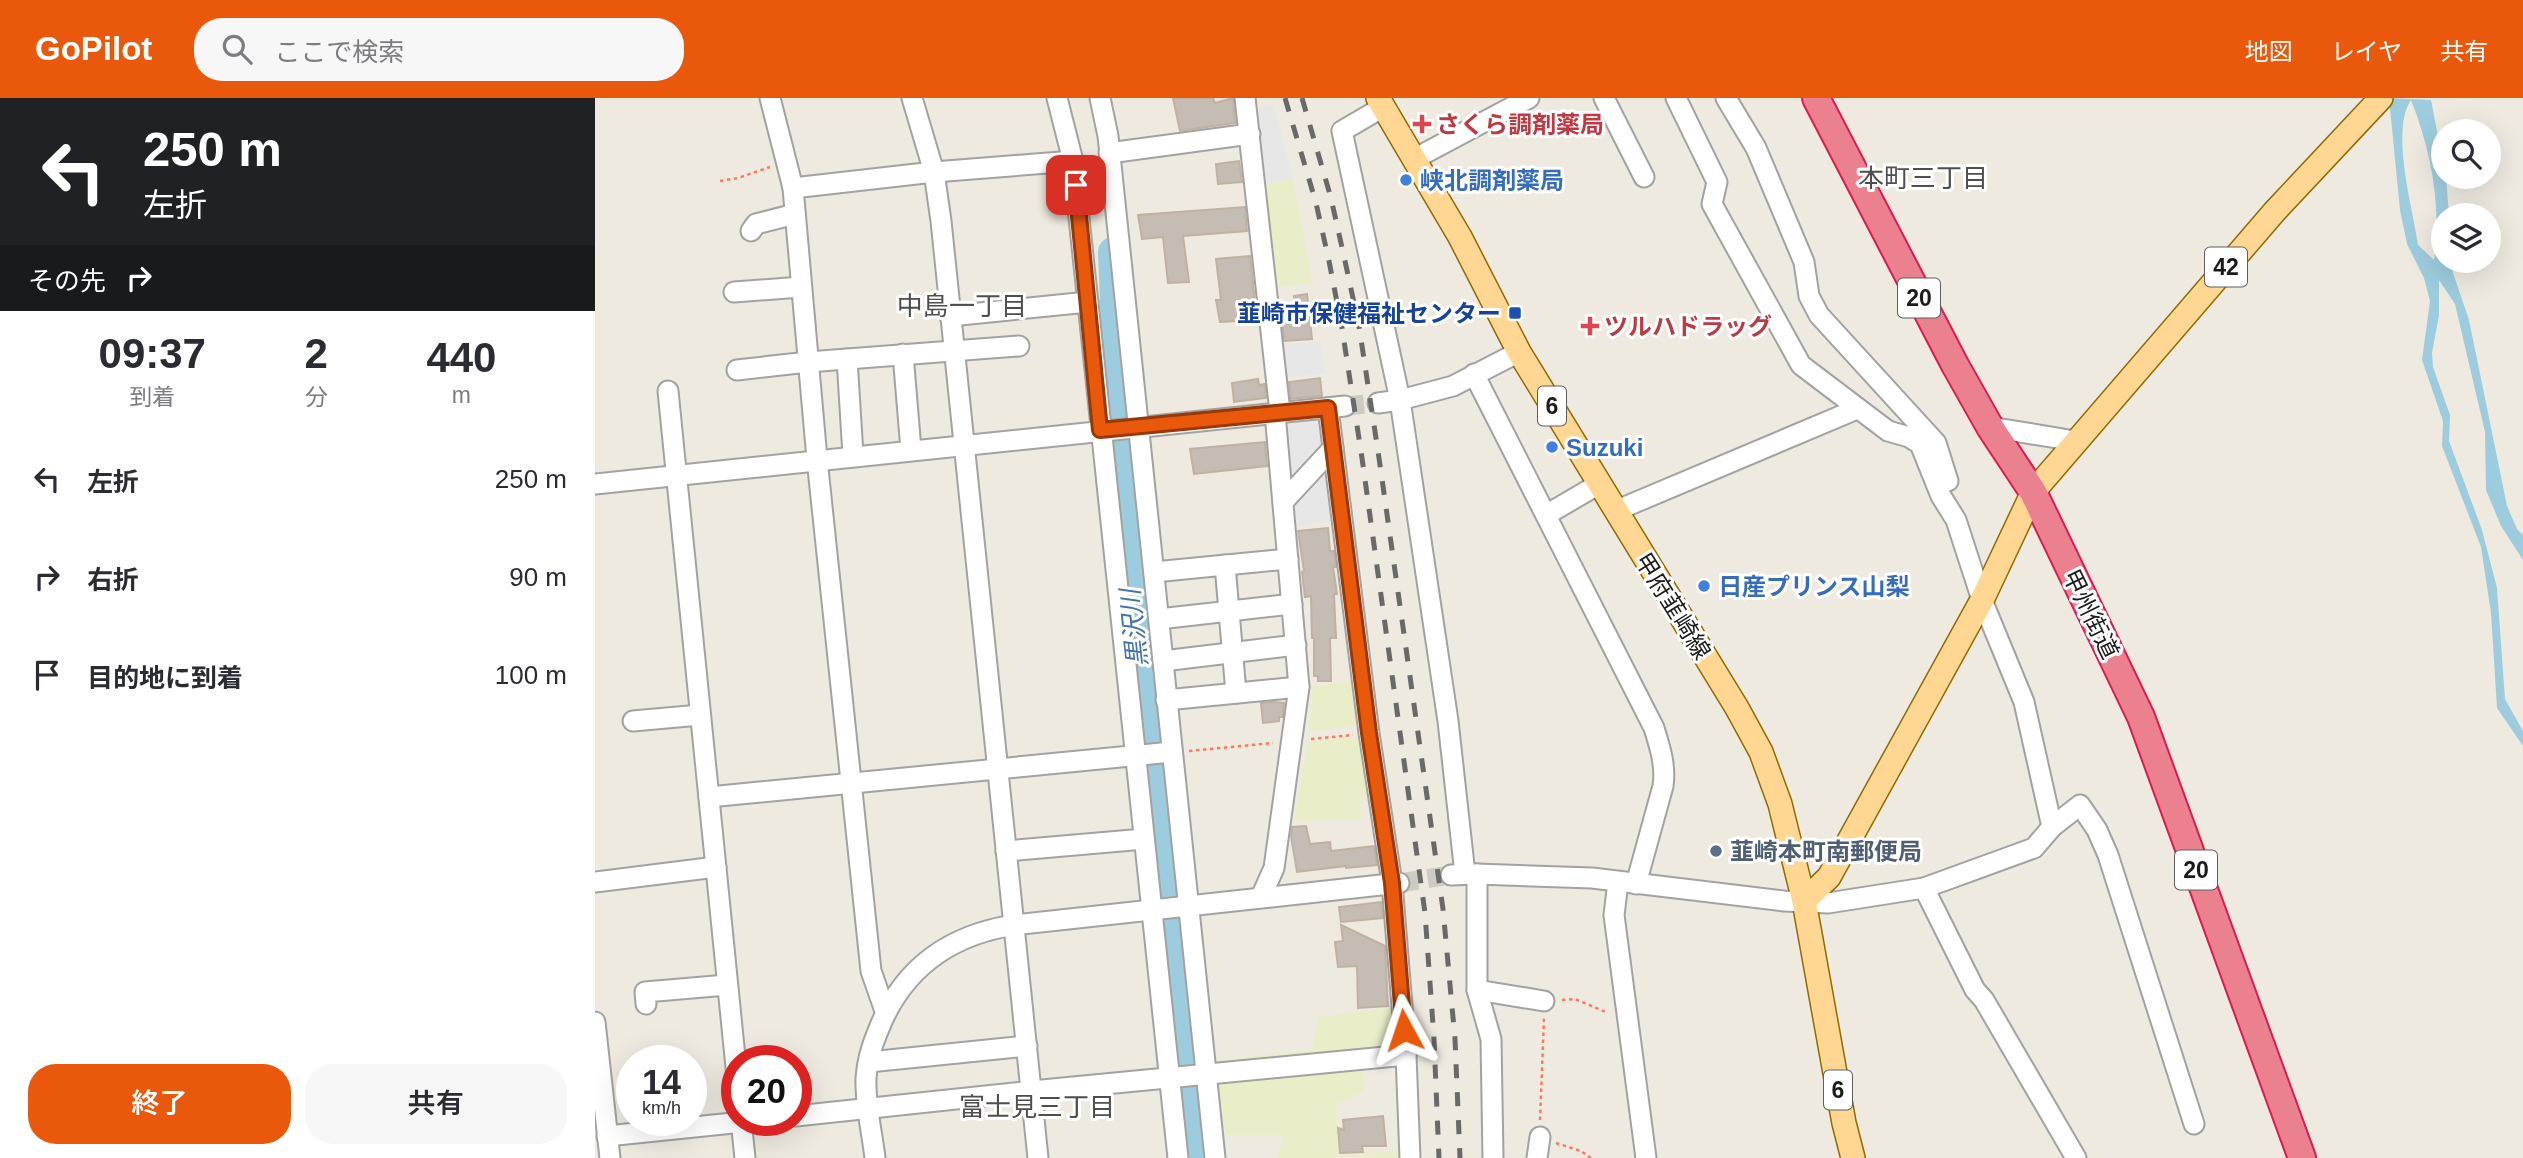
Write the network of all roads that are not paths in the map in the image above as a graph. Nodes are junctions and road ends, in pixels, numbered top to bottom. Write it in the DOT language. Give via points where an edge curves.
graph roads {
  1 [pos="770,98"];
  2 [pos="912,98"];
  3 [pos="1057,98"];
  4 [pos="1245,98"];
  5 [pos="1529,98"];
  6 [pos="1604,98"];
  7 [pos="1676,98"];
  8 [pos="1725,98"];
  9 [pos="1817,98"];
  10 [pos="2381,98"];
  11 [pos="1106,100"];
  12 [pos="1381,103"];
  13 [pos="1250,134"];
  14 [pos="1109,153"];
  15 [pos="1414,159"];
  16 [pos="1073,161"];
  17 [pos="934,172"];
  18 [pos="1644,177"];
  19 [pos="793,188"];
  20 [pos="795,214"];
  21 [pos="751,232"];
  22 [pos="801,287"];
  23 [pos="734,292"];
  24 [pos="1088,302"];
  25 [pos="950,316"];
  26 [pos="1019,346"];
  27 [pos="953,350"];
  28 [pos="1519,352"];
  29 [pos="903,354"];
  30 [pos="847,359"];
  31 [pos="808,362"];
  32 [pos="737,370"];
  33 [pos="1474,374"];
  34 [pos="668,391"];
  35 [pos="1400,400"];
  36 [pos="1378,403"];
  37 [pos="1857,410"];
  38 [pos="1278,413"];
  39 [pos="1139,426"];
  40 [pos="1990,427"];
  41 [pos="1100,430"];
  42 [pos="2075,441"];
  43 [pos="963,444"];
  44 [pos="1333,448"];
  45 [pos="911,450"];
  46 [pos="853,455"];
  47 [pos="817,459"];
  48 [pos="677,477"];
  49 [pos="595,484"];
  50 [pos="1599,484"];
  51 [pos="2032,492"];
  52 [pos="1283,502"];
  53 [pos="1615,511"];
  54 [pos="1546,515"];
  55 [pos="1955,520"];
  56 [pos="1288,559"];
  57 [pos="1225,565"];
  58 [pos="1154,572"];
  59 [pos="1982,600"];
  60 [pos="1292,604"];
  61 [pos="1229,611"];
  62 [pos="1159,619"];
  63 [pos="1296,645"];
  64 [pos="1233,653"];
  65 [pos="1163,661"];
  66 [pos="1299,687"];
  67 [pos="1237,693"];
  68 [pos="1166,700"];
  69 [pos="700,715"];
  70 [pos="633,721"];
  71 [pos="1172,752"];
  72 [pos="1135,756"];
  73 [pos="997,769"];
  74 [pos="850,783"];
  75 [pos="709,797"];
  76 [pos="2052,827"];
  77 [pos="1144,839"];
  78 [pos="1006,851"];
  79 [pos="716,867"];
  80 [pos="1465,874"];
  81 [pos="595,882"];
  82 [pos="1395,883"];
  83 [pos="1627,883"];
  84 [pos="1924,888"];
  85 [pos="1261,897"];
  86 [pos="1804,901"];
  87 [pos="1187,906"];
  88 [pos="1152,910"];
  89 [pos="1014,925"];
  90 [pos="727,985"];
  91 [pos="1478,990"];
  92 [pos="1544,1001"];
  93 [pos="646,1004"];
  94 [pos="885,1011"];
  95 [pos="595,1022"];
  96 [pos="734,1045"];
  97 [pos="1027,1046"];
  98 [pos="1406,1055"];
  99 [pos="869,1062"];
  100 [pos="1206,1074"];
  101 [pos="1170,1077"];
  102 [pos="1032,1091"];
  103 [pos="869,1108"];
  104 [pos="812,1114"];
  105 [pos="721,1123"];
  106 [pos="2194,1124"];
  107 [pos="607,1136"];
  108 [pos="743,1136"];
  109 [pos="1540,1137"];
  110 [pos="610,1158"];
  111 [pos="745,1158"];
  112 [pos="875,1158"];
  113 [pos="1038,1158"];
  114 [pos="1178,1158"];
  115 [pos="1215,1158"];
  116 [pos="1410,1158"];
  117 [pos="1493,1158"];
  118 [pos="1537,1158"];
  119 [pos="1646,1158"];
  120 [pos="1853,1158"];
  121 [pos="2076,1158"];
  122 [pos="2302,1158"];
  1 -- 19 [label="street"];
  2 -- 17 [label="street"];
  3 -- 16 [label="street"];
  4 -- 13 [label="street"];
  5 -- 15 [label="street"];
  6 -- 18 [label="street"];
  7 -- 37 [label="street" via="1717,183 1712,205 1801,365"];
  8 -- 55 [label="street" via="1756,148 1804,262 1809,296 1819,315 1936,443 1953,497"];
  9 -- 40 [label="highway, 甲州街道 / 20"];
  10 -- 42 [label="main road, 42" via="2275,211"];
  11 -- 14 [label="street"];
  12 -- 15 [label="main road, 甲府韮崎線 / 6"];
  12 -- 35 [label="street" via="1342,131"];
  13 -- 14 [label="street"];
  13 -- 38 [label="street"];
  14 -- 39 [label="street"];
  15 -- 28 [label="main road, 甲府韮崎線 / 6"];
  16 -- 17 [label="street"];
  16 -- 24 [label="street"];
  17 -- 19 [label="street"];
  17 -- 25 [label="street"];
  19 -- 20 [label="street"];
  20 -- 21 [label="street" via="756,224"];
  20 -- 22 [label="street"];
  22 -- 23 [label="street"];
  22 -- 31 [label="street"];
  24 -- 25 [label="street"];
  24 -- 41 [label="street"];
  25 -- 27 [label="street"];
  26 -- 27 [label="street"];
  27 -- 29 [label="street"];
  27 -- 43 [label="street"];
  28 -- 33 [label="street"];
  28 -- 50 [label="main road, 甲府韮崎線 / 6"];
  29 -- 30 [label="street"];
  29 -- 45 [label="street"];
  30 -- 31 [label="street"];
  30 -- 46 [label="street"];
  31 -- 32 [label="street"];
  31 -- 47 [label="street"];
  33 -- 35 [label="street" via="1453,386"];
  33 -- 54 [label="street"];
  34 -- 48 [label="street"];
  35 -- 36 [label="street"];
  35 -- 80 [label="street" via="1448,721"];
  37 -- 53 [label="street"];
  37 -- 55 [label="street" via="1888,431 1920,444"];
  38 -- 39 [label="street"];
  38 -- 44 [label="street" via="1336,407"];
  38 -- 52 [label="street"];
  39 -- 41 [label="street"];
  39 -- 58 [label="street"];
  40 -- 42 [label="street"];
  40 -- 51 [label="highway, 甲州街道 / 20"];
  41 -- 43 [label="street"];
  41 -- 72 [label="street"];
  42 -- 51 [label="main road, 42"];
  43 -- 45 [label="street"];
  43 -- 73 [label="street"];
  44 -- 52 [label="street"];
  44 -- 82 [label="street" via="1369,733"];
  45 -- 46 [label="street"];
  46 -- 47 [label="street"];
  47 -- 48 [label="street"];
  47 -- 74 [label="street"];
  48 -- 49 [label="street"];
  48 -- 69 [label="street"];
  50 -- 53 [label="main road, 甲府韮崎線 / 6"];
  50 -- 54 [label="street"];
  51 -- 59 [label="main road"];
  51 -- 122 [label="highway, 甲州街道 / 20" via="2141,717"];
  52 -- 56 [label="street"];
  53 -- 86 [label="main road, 甲府韮崎線 / 6" via="1761,752 1780,804"];
  54 -- 83 [label="street" via="1661,747 1663,786"];
  55 -- 59 [label="street"];
  56 -- 57 [label="street"];
  56 -- 60 [label="street"];
  57 -- 58 [label="street"];
  57 -- 61 [label="street"];
  58 -- 62 [label="street"];
  59 -- 76 [label="street" via="2024,702"];
  59 -- 86 [label="main road" via="1829,877"];
  60 -- 61 [label="street"];
  60 -- 63 [label="street"];
  61 -- 62 [label="street"];
  61 -- 64 [label="street"];
  62 -- 65 [label="street"];
  63 -- 64 [label="street"];
  63 -- 66 [label="street"];
  64 -- 65 [label="street"];
  64 -- 67 [label="street"];
  65 -- 68 [label="street"];
  66 -- 67 [label="street"];
  66 -- 85 [label="street" via="1273,868"];
  67 -- 68 [label="street"];
  68 -- 71 [label="street"];
  69 -- 70 [label="street"];
  69 -- 75 [label="street"];
  71 -- 72 [label="street"];
  71 -- 87 [label="street"];
  72 -- 73 [label="street"];
  72 -- 77 [label="street"];
  73 -- 74 [label="street"];
  73 -- 78 [label="street"];
  74 -- 75 [label="street"];
  74 -- 94 [label="street" via="870,971"];
  75 -- 79 [label="street"];
  76 -- 84 [label="street" via="2034,848"];
  76 -- 106 [label="street" via="2080,805 2098,830"];
  77 -- 78 [label="street"];
  77 -- 88 [label="street"];
  78 -- 89 [label="street"];
  79 -- 81 [label="street"];
  79 -- 90 [label="street"];
  80 -- 83 [label="street"];
  80 -- 91 [label="street"];
  82 -- 85 [label="street"];
  82 -- 98 [label="street"];
  83 -- 86 [label="street"];
  83 -- 119 [label="street" via="1614,915"];
  84 -- 86 [label="street" via="1828,903"];
  84 -- 121 [label="street" via="1975,990"];
  85 -- 87 [label="street"];
  86 -- 120 [label="main road, 甲府韮崎線 / 6"];
  87 -- 88 [label="street"];
  87 -- 100 [label="street"];
  88 -- 89 [label="street"];
  88 -- 101 [label="street"];
  89 -- 94 [label="street" via="985,929 951,944 927,960"];
  89 -- 97 [label="street"];
  90 -- 93 [label="street" via="645,992"];
  90 -- 96 [label="street"];
  91 -- 92 [label="street"];
  91 -- 117 [label="street" via="1491,1039"];
  94 -- 99 [label="street"];
  95 -- 107 [label="street"];
  97 -- 99 [label="street"];
  97 -- 102 [label="street"];
  98 -- 100 [label="street"];
  98 -- 116 [label="street"];
  99 -- 103 [label="street"];
  100 -- 101 [label="street"];
  100 -- 115 [label="street"];
  101 -- 102 [label="street"];
  101 -- 114 [label="street"];
  102 -- 103 [label="street"];
  102 -- 113 [label="street"];
  103 -- 104 [label="street"];
  103 -- 112 [label="street"];
  105 -- 107 [label="street"];
  107 -- 110 [label="street"];
  108 -- 111 [label="street"];
  109 -- 118 [label="street"];
}
